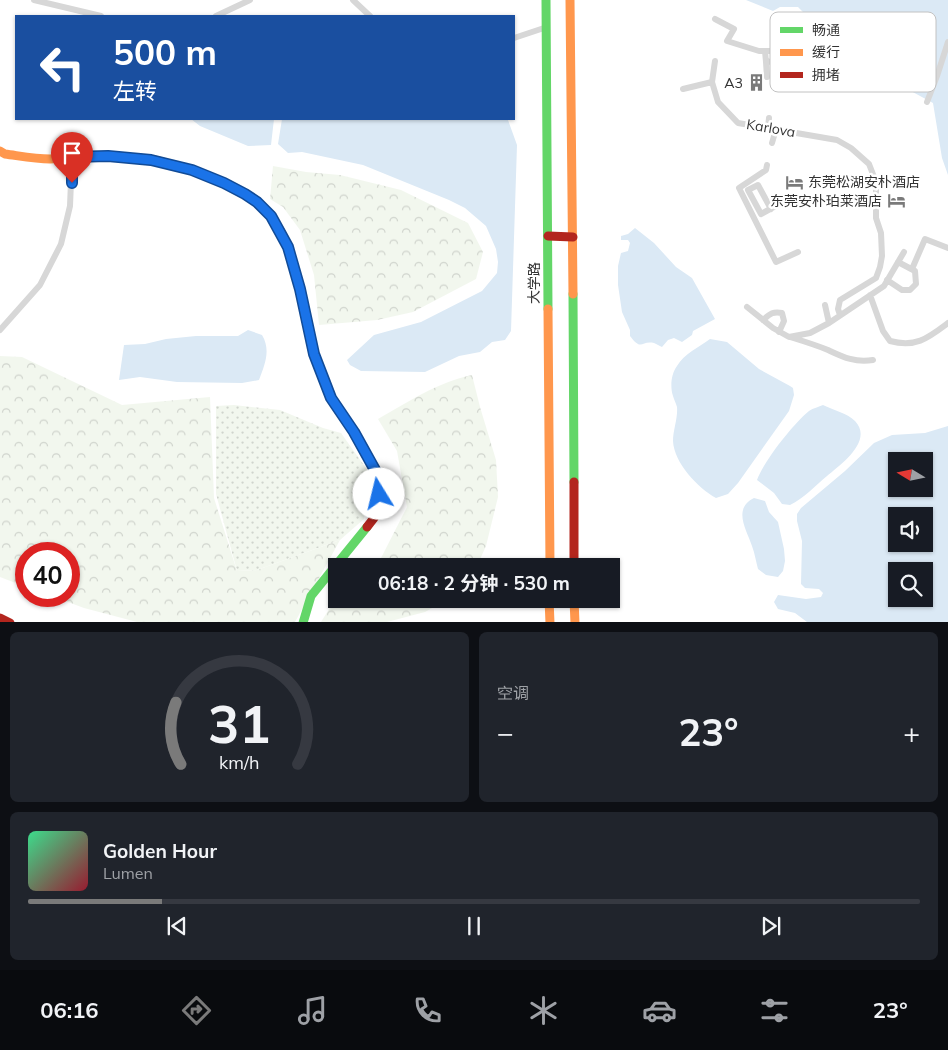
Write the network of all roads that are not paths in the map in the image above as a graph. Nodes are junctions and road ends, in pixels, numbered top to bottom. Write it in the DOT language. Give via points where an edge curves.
graph roads {
  1 [pos="34,0"];
  2 [pos="250,0"];
  3 [pos="353,0"];
  4 [pos="546,0"];
  5 [pos="570,0"];
  6 [pos="97,15"];
  7 [pos="218,15"];
  8 [pos="369,15"];
  9 [pos="715,19"];
  10 [pos="547,27"];
  11 [pos="515,38"];
  12 [pos="948,42"];
  13 [pos="764,51"];
  14 [pos="770,51"];
  15 [pos="715,61"];
  16 [pos="766,62"];
  17 [pos="770,62"];
  18 [pos="767,77"];
  19 [pos="936,79"];
  20 [pos="712,82"];
  21 [pos="683,89"];
  22 [pos="931,92"];
  23 [pos="927,102"];
  24 [pos="769,118"];
  25 [pos="768,128"];
  26 [pos="776,129"];
  27 [pos="772,143"];
  28 [pos="0,151"];
  29 [pos="72,157"];
  30 [pos="767,165"];
  31 [pos="753,181"];
  32 [pos="781,203"];
  33 [pos="771,209"];
  34 [pos="548,236"];
  35 [pos="573,236"];
  36 [pos="948,248"];
  37 [pos="798,252"];
  38 [pos="904,252"];
  39 [pos="898,262"];
  40 [pos="912,269"];
  41 [pos="887,280"];
  42 [pos="870,295"];
  43 [pos="825,305"];
  44 [pos="747,307"];
  45 [pos="840,316"];
  46 [pos="763,320"];
  47 [pos="829,322"];
  48 [pos="948,323"];
  49 [pos="0,330"];
  50 [pos="779,332"];
  51 [pos="789,337"];
  52 [pos="873,360"];
  53 [pos="550,558"];
  54 [pos="574,558"];
  55 [pos="549,608"];
  56 [pos="574,608"];
  57 [pos="0,618"];
  58 [pos="10,622"];
  59 [pos="303,622"];
  60 [pos="550,622"];
  61 [pos="575,622"];
  1 -- 6 [label="street"];
  2 -- 7 [label="street"];
  3 -- 8 [label="street"];
  4 -- 10 [label="main road, 大学路"];
  5 -- 35 [label="main road"];
  9 -- 13 [label="street" via="734,29 727,41"];
  10 -- 11 [label="street"];
  10 -- 34 [label="main road, 大学路"];
  12 -- 19 [label="street"];
  13 -- 14 [label="street"];
  13 -- 16 [label="street"];
  15 -- 20 [label="street"];
  16 -- 17 [label="street"];
  16 -- 18 [label="street"];
  20 -- 21 [label="street"];
  20 -- 25 [label="street, Karlova" via="718,102 738,123"];
  22 -- 23 [label="street"];
  24 -- 25 [label="street"];
  25 -- 26 [label="street, Karlova"];
  26 -- 27 [label="street"];
  26 -- 45 [label="street, Karlova" via="837,140 869,164 876,182 876,218 881,233 882,256 876,278 840,300"];
  28 -- 29 [label="main road" via="32,157"];
  29 -- 49 [label="street" via="70,206 61,244 40,285"];
  29 -- 59 [label="main road" via="151,160 192,170 224,183 257,202 271,216 288,247 314,354 331,398 375,470 379,494 374,518 311,596"];
  30 -- 31 [label="street" via="766,170"];
  31 -- 33 [label="street"];
  31 -- 33 [label="street" via="748,190 761,214"];
  31 -- 37 [label="street" via="739,188 776,262"];
  32 -- 33 [label="street"];
  34 -- 35 [label="main road"];
  34 -- 53 [label="main road, 大学路"];
  35 -- 54 [label="main road"];
  36 -- 40 [label="street" via="926,239"];
  38 -- 39 [label="street"];
  39 -- 40 [label="street"];
  39 -- 41 [label="street"];
  40 -- 41 [label="street" via="916,284 910,290 902,290"];
  41 -- 42 [label="street" via="884,286"];
  42 -- 45 [label="street"];
  42 -- 48 [label="street" via="890,341 904,345 919,342"];
  43 -- 47 [label="street"];
  44 -- 46 [label="street"];
  45 -- 47 [label="street"];
  46 -- 50 [label="street"];
  46 -- 50 [label="street" via="770,313 782,314 784,321"];
  47 -- 51 [label="street" via="810,333"];
  50 -- 51 [label="street"];
  51 -- 52 [label="street" via="847,359"];
  55 -- 60 [label="main road"];
  56 -- 61 [label="main road"];
  57 -- 58 [label="main road"];
}
